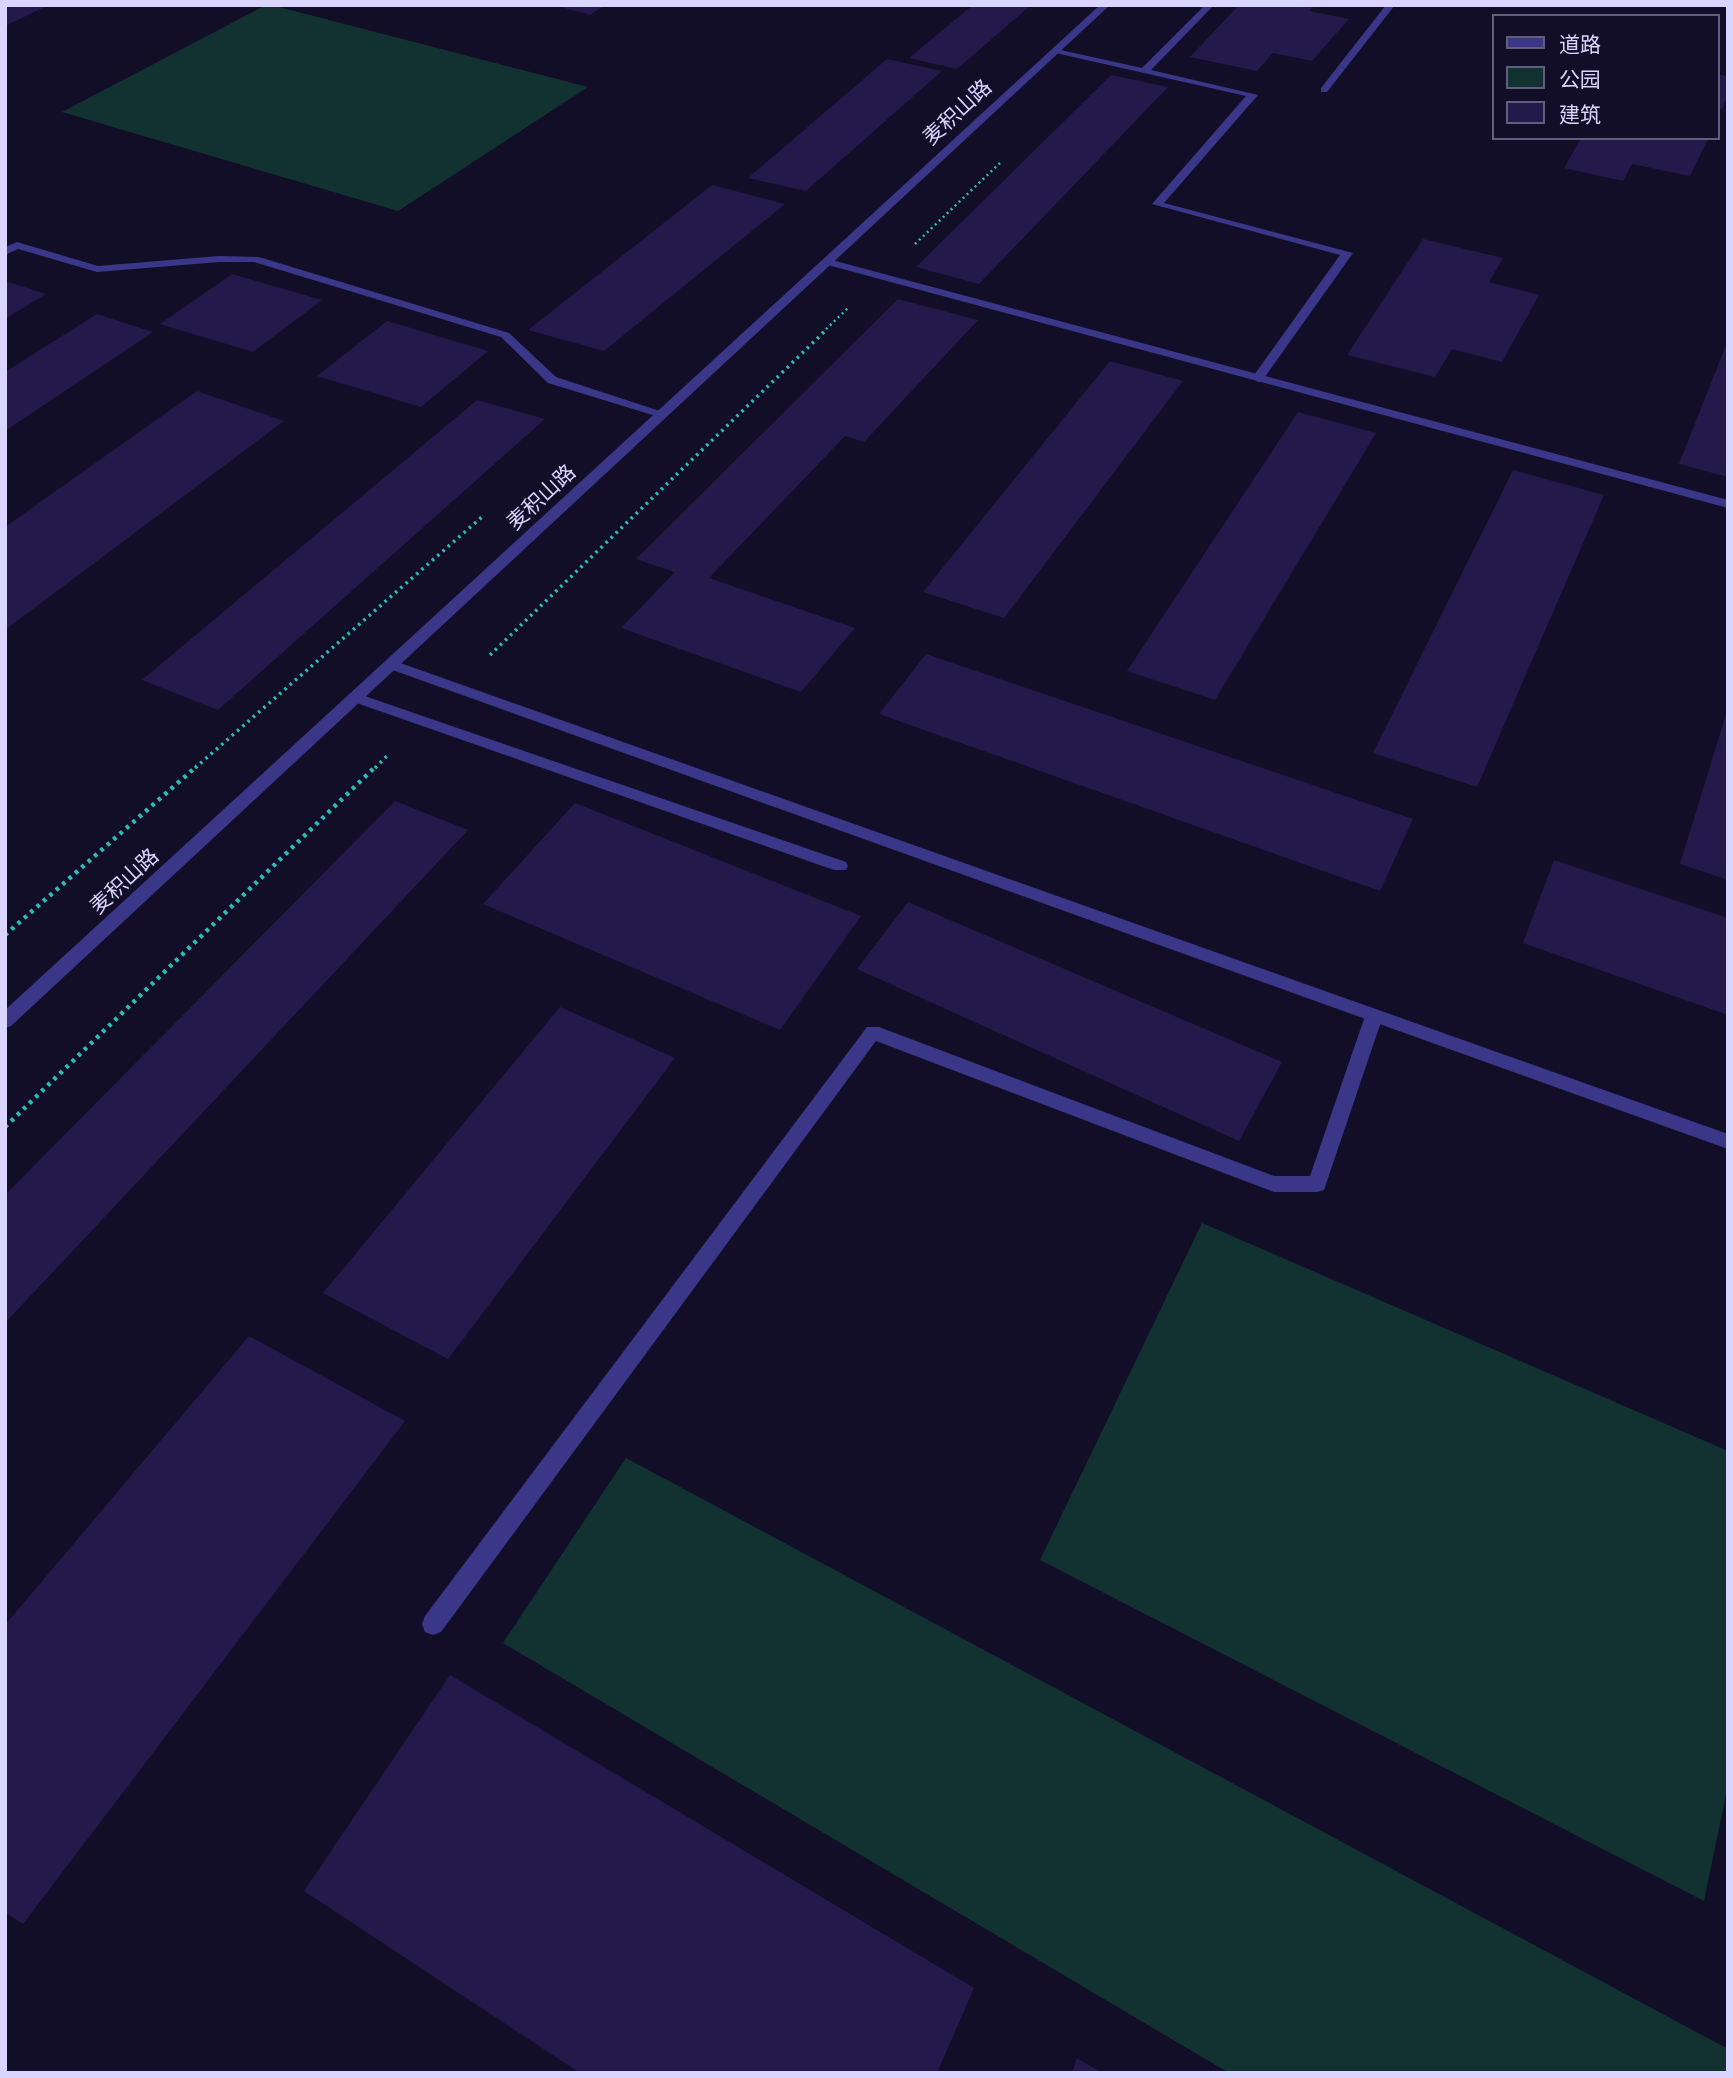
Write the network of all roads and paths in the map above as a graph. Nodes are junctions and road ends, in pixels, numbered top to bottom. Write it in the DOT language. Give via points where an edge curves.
graph roads {
  1 [pos="1106,5"];
  2 [pos="1210,5"];
  3 [pos="1391,5"];
  4 [pos="1056,52"];
  5 [pos="1144,71"];
  6 [pos="1324,90"];
  7 [pos="1007,156"];
  8 [pos="5,252"];
  9 [pos="828,262"];
  10 [pos="880,276"];
  11 [pos="1258,378"];
  12 [pos="663,414"];
  13 [pos="1728,505"];
  14 [pos="392,665"];
  15 [pos="456,688"];
  16 [pos="356,698"];
  17 [pos="423,721"];
  18 [pos="840,866"];
  19 [pos="1374,1016"];
  20 [pos="5,1021"];
  21 [pos="5,1127"];
  22 [pos="1728,1142"];
  23 [pos="433,1624"];
  1 -- 4 [label="street, 麦积山路"];
  2 -- 5 [label="street"];
  3 -- 6 [label="street"];
  4 -- 5 [label="street"];
  4 -- 9 [label="street, 麦积山路"];
  5 -- 11 [label="street" via="1253,95 1157,204 1347,253"];
  7 -- 10 [label="path"];
  8 -- 12 [label="street" via="17,245 97,269 255,259 505,335 552,380"];
  9 -- 10 [label="street"];
  9 -- 12 [label="street, 麦积山路"];
  10 -- 11 [label="street"];
  10 -- 15 [label="path"];
  11 -- 13 [label="street"];
  12 -- 14 [label="street, 麦积山路"];
  14 -- 15 [label="street"];
  14 -- 16 [label="street, 麦积山路"];
  15 -- 19 [label="street"];
  16 -- 17 [label="street"];
  16 -- 20 [label="street, 麦积山路"];
  17 -- 18 [label="street"];
  17 -- 21 [label="path"];
  19 -- 22 [label="street"];
  19 -- 23 [label="street" via="1317,1184 1274,1184 873,1032"];
}
